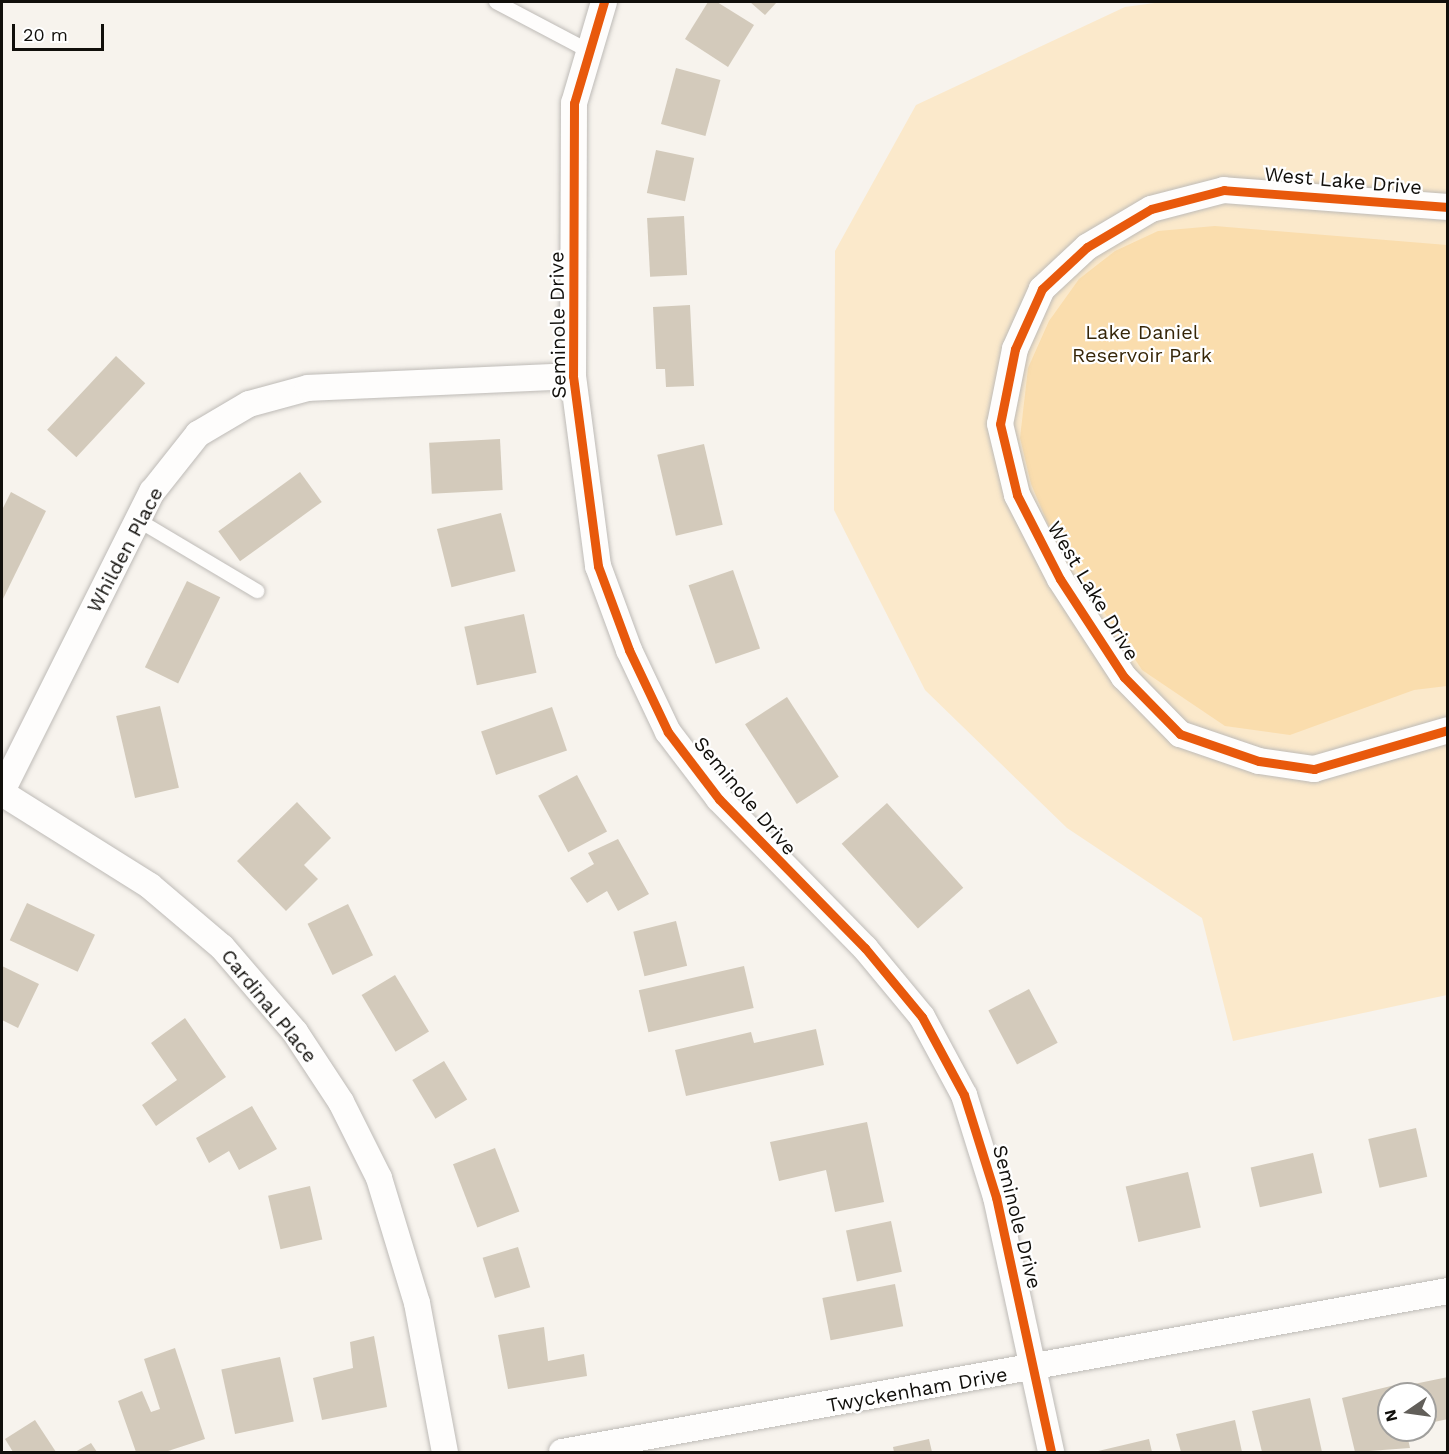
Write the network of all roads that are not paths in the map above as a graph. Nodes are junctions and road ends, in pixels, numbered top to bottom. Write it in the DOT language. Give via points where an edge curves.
graph roads {
  1 [pos="496,2"];
  2 [pos="604,2"];
  3 [pos="589,51"];
  4 [pos="1448,207"];
  5 [pos="573,376"];
  6 [pos="138,520"];
  7 [pos="257,591"];
  8 [pos="1448,730"];
  9 [pos="2,792"];
  10 [pos="1448,1291"];
  11 [pos="1035,1370"];
  12 [pos="445,1452"];
  13 [pos="562,1452"];
  14 [pos="1051,1452"];
  1 -- 3 [label="lane"];
  2 -- 3 [label="street, Seminole Drive"];
  3 -- 5 [label="street, Seminole Drive" via="574,103"];
  4 -- 8 [label="street, West Lake Drive" via="1224,190 1151,209 1087,247 1042,289 1015,349 1000,424 1017,495 1060,579 1124,677 1180,734 1259,761 1314,769"];
  5 -- 6 [label="street, Whilden Place" via="308,388 249,404 198,434 152,492"];
  5 -- 11 [label="street, Seminole Drive" via="598,566 629,650 668,732 719,799 866,948 922,1017 964,1095 996,1197"];
  6 -- 7 [label="lane"];
  6 -- 9 [label="street, Whilden Place"];
  9 -- 12 [label="street, Cardinal Place" via="150,886 222,946 295,1032 341,1101 379,1178 417,1303"];
  10 -- 11 [label="street, Twyckenham Drive"];
  11 -- 13 [label="street, Twyckenham Drive"];
  11 -- 14 [label="street, Seminole Drive"];
}
